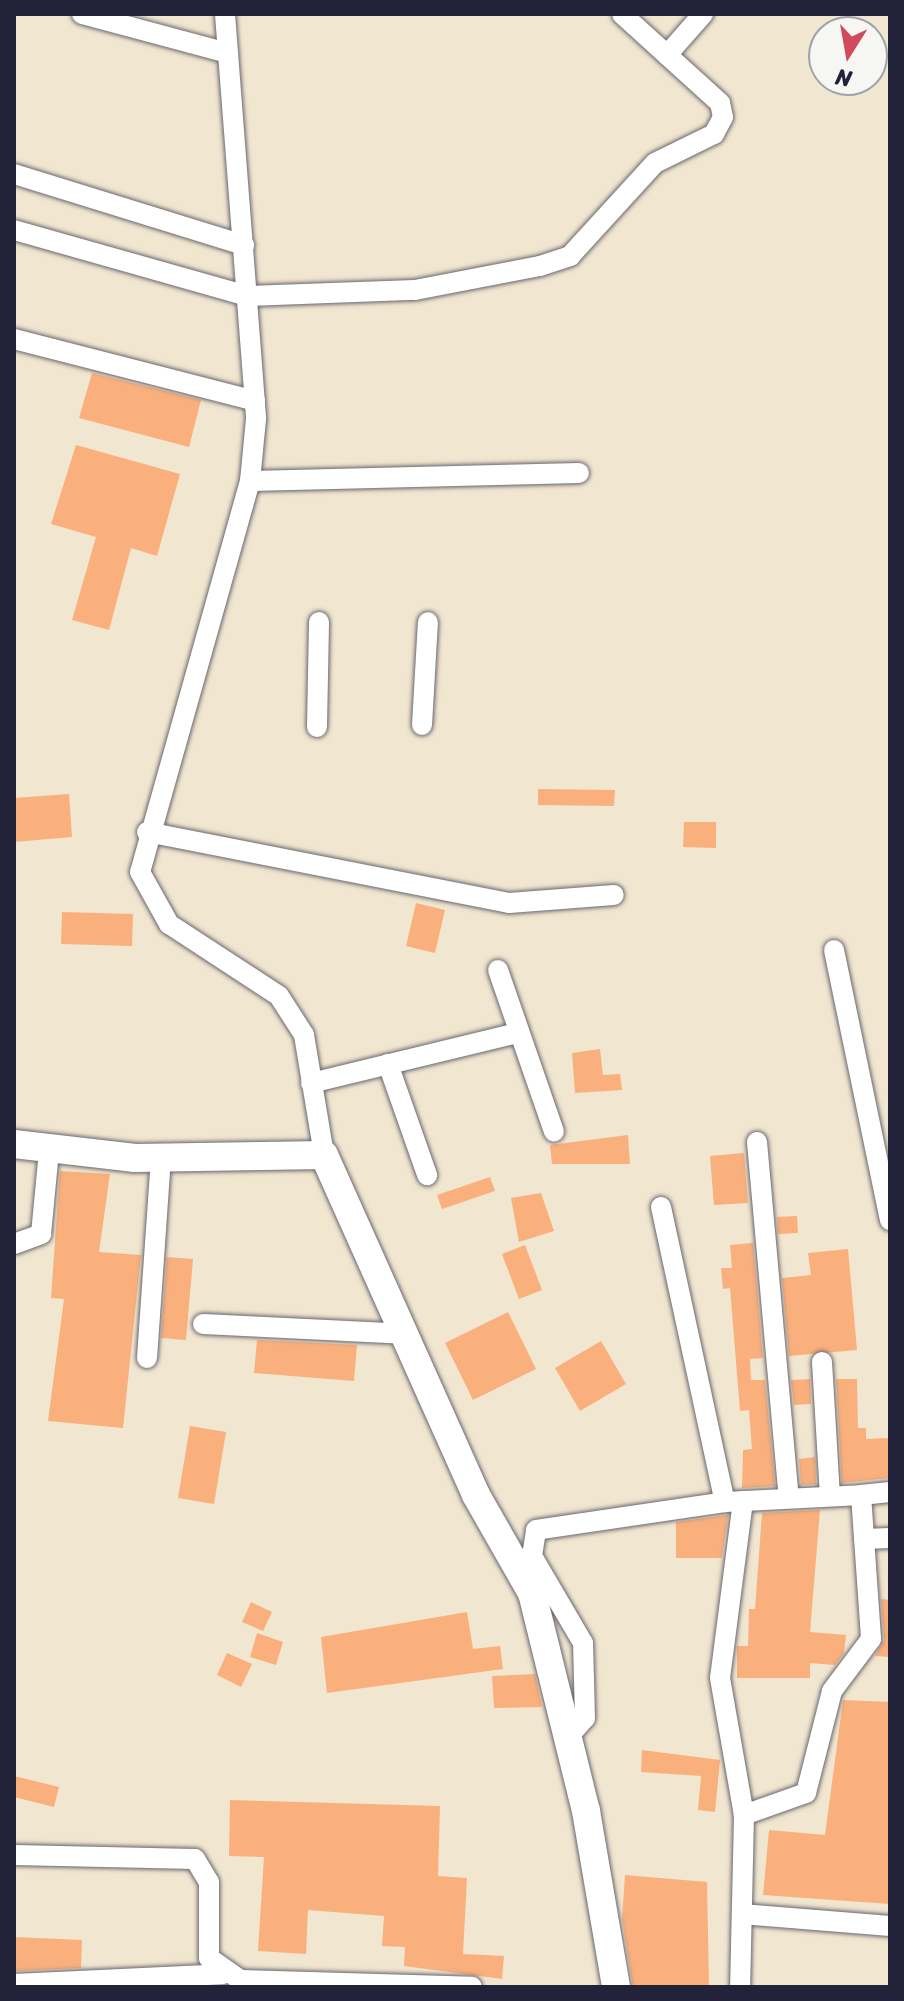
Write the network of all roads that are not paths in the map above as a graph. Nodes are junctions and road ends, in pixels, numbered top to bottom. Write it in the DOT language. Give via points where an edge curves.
graph roads {
  1 [pos="82,14"];
  2 [pos="225,14"];
  3 [pos="622,14"];
  4 [pos="703,14"];
  5 [pos="228,53"];
  6 [pos="667,55"];
  7 [pos="14,174"];
  8 [pos="14,230"];
  9 [pos="244,245"];
  10 [pos="248,296"];
  11 [pos="14,339"];
  12 [pos="255,401"];
  13 [pos="579,473"];
  14 [pos="250,481"];
  15 [pos="319,622"];
  16 [pos="428,622"];
  17 [pos="422,725"];
  18 [pos="317,727"];
  19 [pos="147,832"];
  20 [pos="614,895"];
  21 [pos="834,950"];
  22 [pos="498,970"];
  23 [pos="518,1033"];
  24 [pos="388,1064"];
  25 [pos="311,1083"];
  26 [pos="554,1132"];
  27 [pos="757,1142"];
  28 [pos="14,1144"];
  29 [pos="49,1151"];
  30 [pos="324,1155"];
  31 [pos="161,1158"];
  32 [pos="427,1175"];
  33 [pos="661,1207"];
  34 [pos="890,1220"];
  35 [pos="14,1244"];
  36 [pos="203,1324"];
  37 [pos="404,1334"];
  38 [pos="147,1358"];
  39 [pos="822,1362"];
  40 [pos="890,1492"];
  41 [pos="861,1495"];
  42 [pos="830,1496"];
  43 [pos="789,1498"];
  44 [pos="734,1502"];
  45 [pos="890,1538"];
  46 [pos="864,1539"];
  47 [pos="568,1737"];
  48 [pos="744,1815"];
  49 [pos="14,1855"];
  50 [pos="742,1914"];
  51 [pos="890,1926"];
  52 [pos="223,1974"];
  53 [pos="14,1984"];
  54 [pos="472,1987"];
  55 [pos="616,1987"];
  56 [pos="740,1987"];
  1 -- 5 [label="street"];
  2 -- 5 [label="street"];
  3 -- 6 [label="street"];
  4 -- 6 [label="street"];
  5 -- 9 [label="street"];
  6 -- 10 [label="street" via="720,103 723,117 714,134 655,163 570,256 415,290"];
  7 -- 9 [label="street"];
  8 -- 10 [label="street"];
  9 -- 10 [label="street"];
  10 -- 12 [label="street"];
  11 -- 12 [label="street"];
  12 -- 14 [label="street"];
  13 -- 14 [label="street"];
  14 -- 19 [label="street"];
  15 -- 18 [label="street"];
  16 -- 17 [label="street"];
  19 -- 20 [label="street" via="509,903"];
  19 -- 25 [label="street" via="140,872 157,913 279,996 304,1035"];
  21 -- 34 [label="street"];
  22 -- 23 [label="street"];
  23 -- 24 [label="street"];
  23 -- 26 [label="street"];
  24 -- 25 [label="street"];
  24 -- 32 [label="street"];
  25 -- 30 [label="street"];
  27 -- 43 [label="street"];
  28 -- 29 [label="street"];
  29 -- 31 [label="street"];
  29 -- 35 [label="street" via="41,1234"];
  30 -- 31 [label="street"];
  30 -- 37 [label="street"];
  31 -- 38 [label="street"];
  33 -- 44 [label="street"];
  36 -- 37 [label="street"];
  37 -- 47 [label="street" via="476,1495 532,1593"];
  39 -- 42 [label="street"];
  40 -- 41 [label="street"];
  41 -- 42 [label="street"];
  41 -- 46 [label="street"];
  42 -- 43 [label="street"];
  43 -- 44 [label="street"];
  44 -- 47 [label="street" via="536,1530 532,1556 583,1643 585,1718"];
  44 -- 48 [label="street" via="720,1678"];
  45 -- 46 [label="street"];
  46 -- 48 [label="street" via="871,1639 832,1691 806,1793"];
  47 -- 55 [label="street"];
  48 -- 50 [label="street"];
  49 -- 52 [label="street" via="195,1859 209,1882 209,1958"];
  50 -- 51 [label="street"];
  50 -- 56 [label="street"];
  52 -- 53 [label="street"];
  52 -- 54 [label="street"];
}
